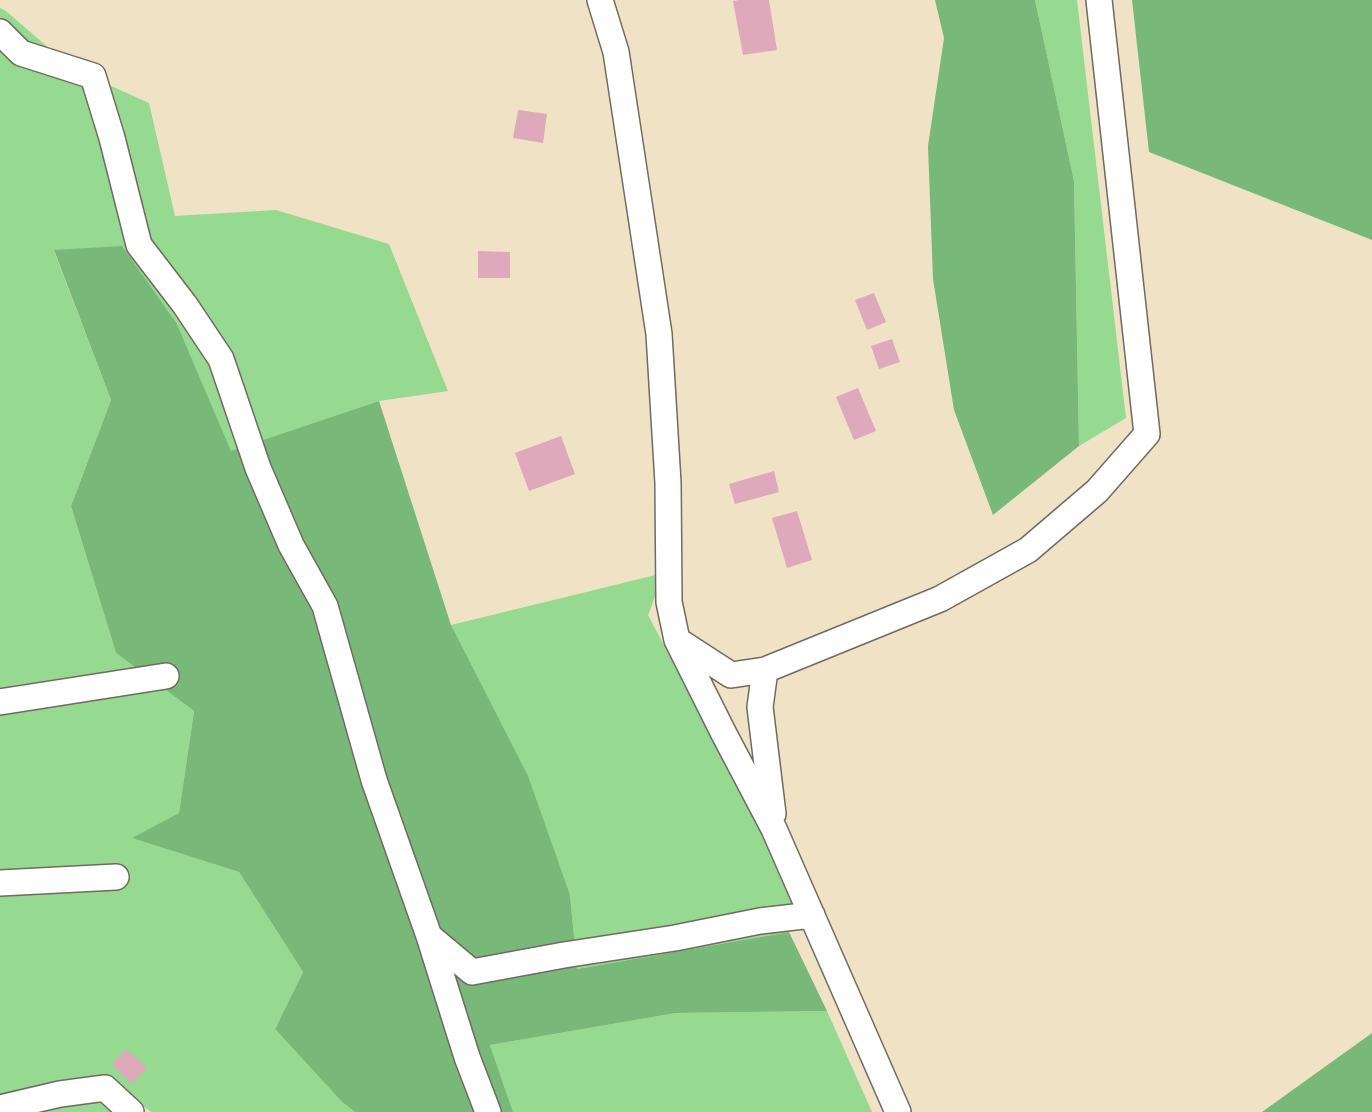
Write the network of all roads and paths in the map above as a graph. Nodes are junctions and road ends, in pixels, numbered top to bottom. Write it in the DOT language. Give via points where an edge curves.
graph roads {
  1 [pos="600,0"];
  2 [pos="1100,0"];
  3 [pos="0,32"];
  4 [pos="11,54"];
  5 [pos="677,640"];
  6 [pos="765,670"];
  7 [pos="166,676"];
  8 [pos="0,702"];
  9 [pos="774,829"];
  10 [pos="116,877"];
  11 [pos="0,883"];
  12 [pos="812,915"];
  13 [pos="429,936"];
  14 [pos="0,1108"];
  15 [pos="130,1112"];
  16 [pos="488,1112"];
  17 [pos="898,1112"];
  1 -- 5 [label="street" via="616,52 658,334 668,484 669,602"];
  2 -- 6 [label="street" via="1147,434 1097,491 1028,550 940,600"];
  3 -- 4 [label="street"];
  4 -- 13 [label="street" via="93,76 139,246 222,358 258,468 292,545 325,606 374,780"];
  5 -- 6 [label="street" via="731,675"];
  5 -- 9 [label="street"];
  6 -- 9 [label="street" via="760,707"];
  7 -- 8 [label="street"];
  9 -- 12 [label="street"];
  10 -- 11 [label="street"];
  12 -- 13 [label="street" via="760,921 472,972"];
  12 -- 17 [label="street"];
  13 -- 16 [label="street"];
  14 -- 15 [label="street" via="60,1094 105,1088"];
}
